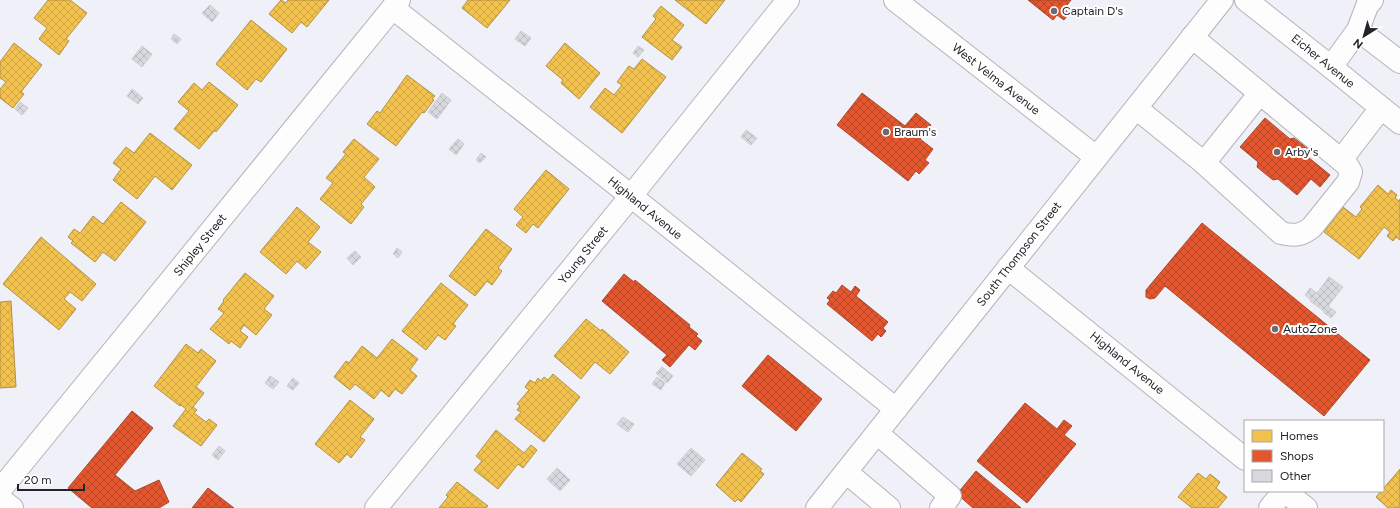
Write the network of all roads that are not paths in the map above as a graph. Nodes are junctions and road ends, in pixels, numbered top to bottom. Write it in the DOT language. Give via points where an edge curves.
graph roads {
  1 [pos="788,0"];
  2 [pos="895,0"];
  3 [pos="1222,0"];
  4 [pos="1246,0"];
  5 [pos="1372,0"];
  6 [pos="396,4"];
  7 [pos="1358,30"];
  8 [pos="1192,37"];
  9 [pos="1400,62"];
  10 [pos="1331,67"];
  11 [pos="1260,93"];
  12 [pos="1136,108"];
  13 [pos="1381,108"];
  14 [pos="1400,123"];
  15 [pos="1096,157"];
  16 [pos="1341,160"];
  17 [pos="1204,163"];
  18 [pos="631,196"];
  19 [pos="1008,268"];
  20 [pos="896,409"];
  21 [pos="877,433"];
  22 [pos="1244,458"];
  23 [pos="846,472"];
  24 [pos="1283,492"];
  25 [pos="1285,492"];
  26 [pos="4,502"];
  27 [pos="376,508"];
  28 [pos="817,508"];
  29 [pos="889,508"];
  30 [pos="941,508"];
  31 [pos="1270,508"];
  32 [pos="1306,508"];
  1 -- 18 [label="street, Young Street"];
  2 -- 15 [label="street, West Velma Avenue"];
  3 -- 8 [label="street, South Thompson Street"];
  4 -- 10 [label="street, Eicher Avenue"];
  5 -- 7 [label="street"];
  6 -- 18 [label="street, Highland Avenue"];
  6 -- 26 [label="street, Shipley Street"];
  7 -- 9 [label="street"];
  7 -- 10 [label="street"];
  8 -- 11 [label="street"];
  8 -- 12 [label="street, South Thompson Street"];
  10 -- 13 [label="street, Eicher Avenue"];
  11 -- 16 [label="street"];
  11 -- 17 [label="street"];
  12 -- 15 [label="street, South Thompson Street"];
  12 -- 17 [label="street"];
  13 -- 14 [label="street, Eicher Avenue"];
  13 -- 16 [label="street"];
  15 -- 19 [label="street, South Thompson Street"];
  16 -- 17 [label="street" via="1350,172 1348,182 1312,227 1305,233 1294,236 1281,233"];
  18 -- 20 [label="street, Highland Avenue"];
  18 -- 27 [label="street, Young Street"];
  19 -- 20 [label="street, South Thompson Street"];
  19 -- 22 [label="street, Highland Avenue"];
  20 -- 21 [label="street, South Thompson Street"];
  21 -- 23 [label="street, South Thompson Street"];
  21 -- 30 [label="street" via="950,496"];
  23 -- 28 [label="street, South Thompson Street"];
  23 -- 29 [label="street"];
  24 -- 31 [label="street"];
  25 -- 32 [label="street"];
}
